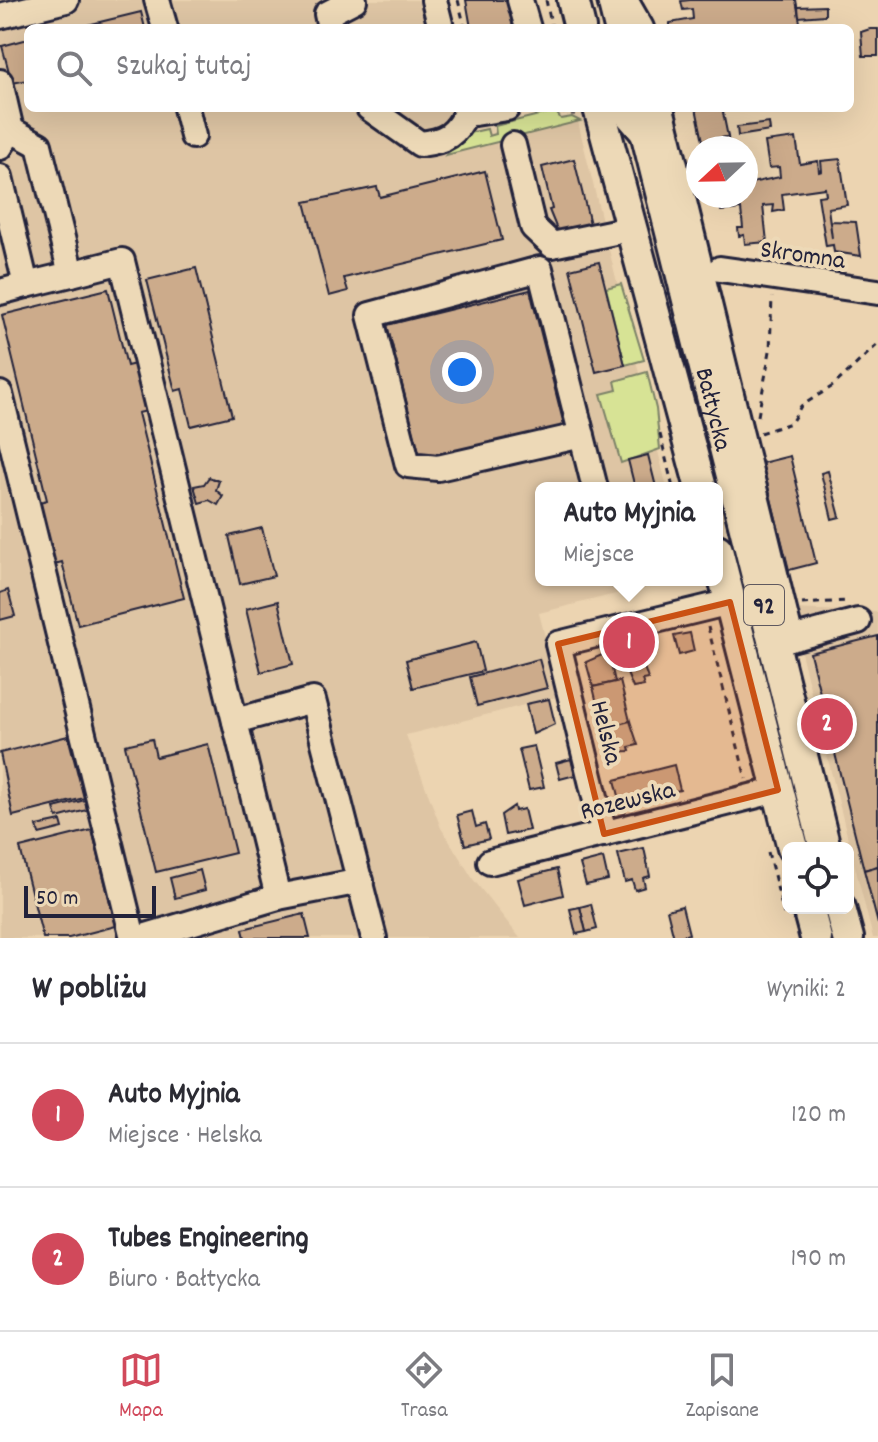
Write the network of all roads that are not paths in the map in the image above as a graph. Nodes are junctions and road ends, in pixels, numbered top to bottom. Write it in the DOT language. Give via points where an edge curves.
graph roads {
  1 [pos="66,0"];
  2 [pos="157,0"];
  3 [pos="354,0"];
  4 [pos="434,0"];
  5 [pos="512,0"];
  6 [pos="520,0"];
  7 [pos="573,0"];
  8 [pos="613,0"];
  9 [pos="625,0"];
  10 [pos="0,16"];
  11 [pos="164,24"];
  12 [pos="329,24"];
  13 [pos="440,24"];
  14 [pos="516,24"];
  15 [pos="527,24"];
  16 [pos="579,24"];
  17 [pos="619,24"];
  18 [pos="639,24"];
  19 [pos="0,82"];
  20 [pos="187,112"];
  21 [pos="375,112"];
  22 [pos="465,112"];
  23 [pos="600,112"];
  24 [pos="624,112"];
  25 [pos="641,112"];
  26 [pos="662,112"];
  27 [pos="193,136"];
  28 [pos="6,138"];
  29 [pos="647,139"];
  30 [pos="513,145"];
  31 [pos="0,177"];
  32 [pos="629,229"];
  33 [pos="720,269"];
  34 [pos="71,274"];
  35 [pos="26,285"];
  36 [pos="0,292"];
  37 [pos="878,292"];
  38 [pos="0,394"];
  39 [pos="582,435"];
  40 [pos="594,482"];
  41 [pos="699,482"];
  42 [pos="718,586"];
  43 [pos="718,611"];
  44 [pos="857,611"];
  45 [pos="235,721"];
  46 [pos="778,790"];
  47 [pos="604,834"];
  48 [pos="823,842"];
  49 [pos="780,847"];
  50 [pos="490,862"];
  51 [pos="361,881"];
  52 [pos="278,897"];
  53 [pos="797,914"];
  54 [pos="842,914"];
  55 [pos="133,938"];
  56 [pos="140,938"];
  57 [pos="374,938"];
  58 [pos="816,938"];
  59 [pos="848,938"];
  1 -- 10 [label="street"];
  2 -- 11 [label="street"];
  3 -- 12 [label="street" via="327,14"];
  4 -- 13 [label="street"];
  5 -- 14 [label="street"];
  6 -- 15 [label="street"];
  7 -- 16 [label="main road"];
  8 -- 17 [label="main road"];
  9 -- 18 [label="street"];
  19 -- 28 [label="street"];
  20 -- 27 [label="street"];
  21 -- 22 [label="street" via="420,144 452,136"];
  23 -- 32 [label="main road, Bałtycka"];
  24 -- 29 [label="street"];
  25 -- 29 [label="main road, Bałtycka / 92"];
  26 -- 44 [label="street" via="748,444 791,639"];
  28 -- 34 [label="street" via="39,145"];
  29 -- 48 [label="main road, Bałtycka / 92"];
  30 -- 32 [label="street" via="533,227 552,245"];
  31 -- 35 [label="street"];
  32 -- 41 [label="main road, Bałtycka"];
  33 -- 37 [label="street, Skromna"];
  34 -- 35 [label="street"];
  34 -- 45 [label="street" via="122,261"];
  35 -- 36 [label="street"];
  38 -- 55 [label="street"];
  39 -- 39 [label="street" via="438,468 408,465 370,315 540,269"];
  39 -- 40 [label="street"];
  42 -- 43 [label="main road, 92"];
  43 -- 46 [label="main road, 92"];
  43 -- 47 [label="street, Helska" via="558,644"];
  45 -- 51 [label="street" via="313,700"];
  45 -- 52 [label="street"];
  46 -- 47 [label="street, Rozewska"];
  46 -- 49 [label="main road, 92"];
  47 -- 50 [label="street, Rozewska"];
  51 -- 52 [label="street"];
  51 -- 57 [label="street"];
  52 -- 56 [label="street"];
  53 -- 58 [label="main road"];
  54 -- 59 [label="main road"];
}
